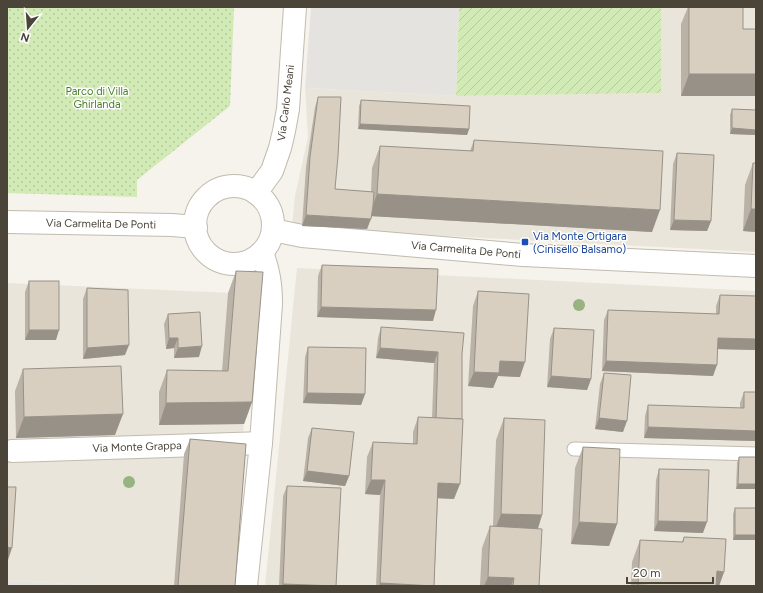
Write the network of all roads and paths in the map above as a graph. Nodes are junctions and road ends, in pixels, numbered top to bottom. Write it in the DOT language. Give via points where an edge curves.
graph roads {
  1 [pos="295,7"];
  2 [pos="256,193"];
  3 [pos="7,222"];
  4 [pos="196,227"];
  5 [pos="273,230"];
  6 [pos="262,252"];
  7 [pos="756,266"];
  8 [pos="262,443"];
  9 [pos="574,449"];
  10 [pos="12,451"];
  11 [pos="756,454"];
  12 [pos="246,586"];
  1 -- 2 [label="street, Via Carlo Meani" via="288,109 284,131 272,170"];
  2 -- 4 [label="street" via="235,187 222,188 210,194 195,216"];
  2 -- 5 [label="street" via="272,217"];
  3 -- 4 [label="street, Via Carmelita De Ponti"];
  4 -- 6 [label="street" via="197,238 206,252 218,261 234,264 249,261"];
  5 -- 6 [label="street" via="270,242"];
  5 -- 7 [label="street, Via Carmelita De Ponti" via="302,236 523,255"];
  6 -- 8 [label="street" via="271,284"];
  8 -- 10 [label="street, Via Monte Grappa"];
  8 -- 12 [label="street"];
  9 -- 11 [label="lane"];
}
